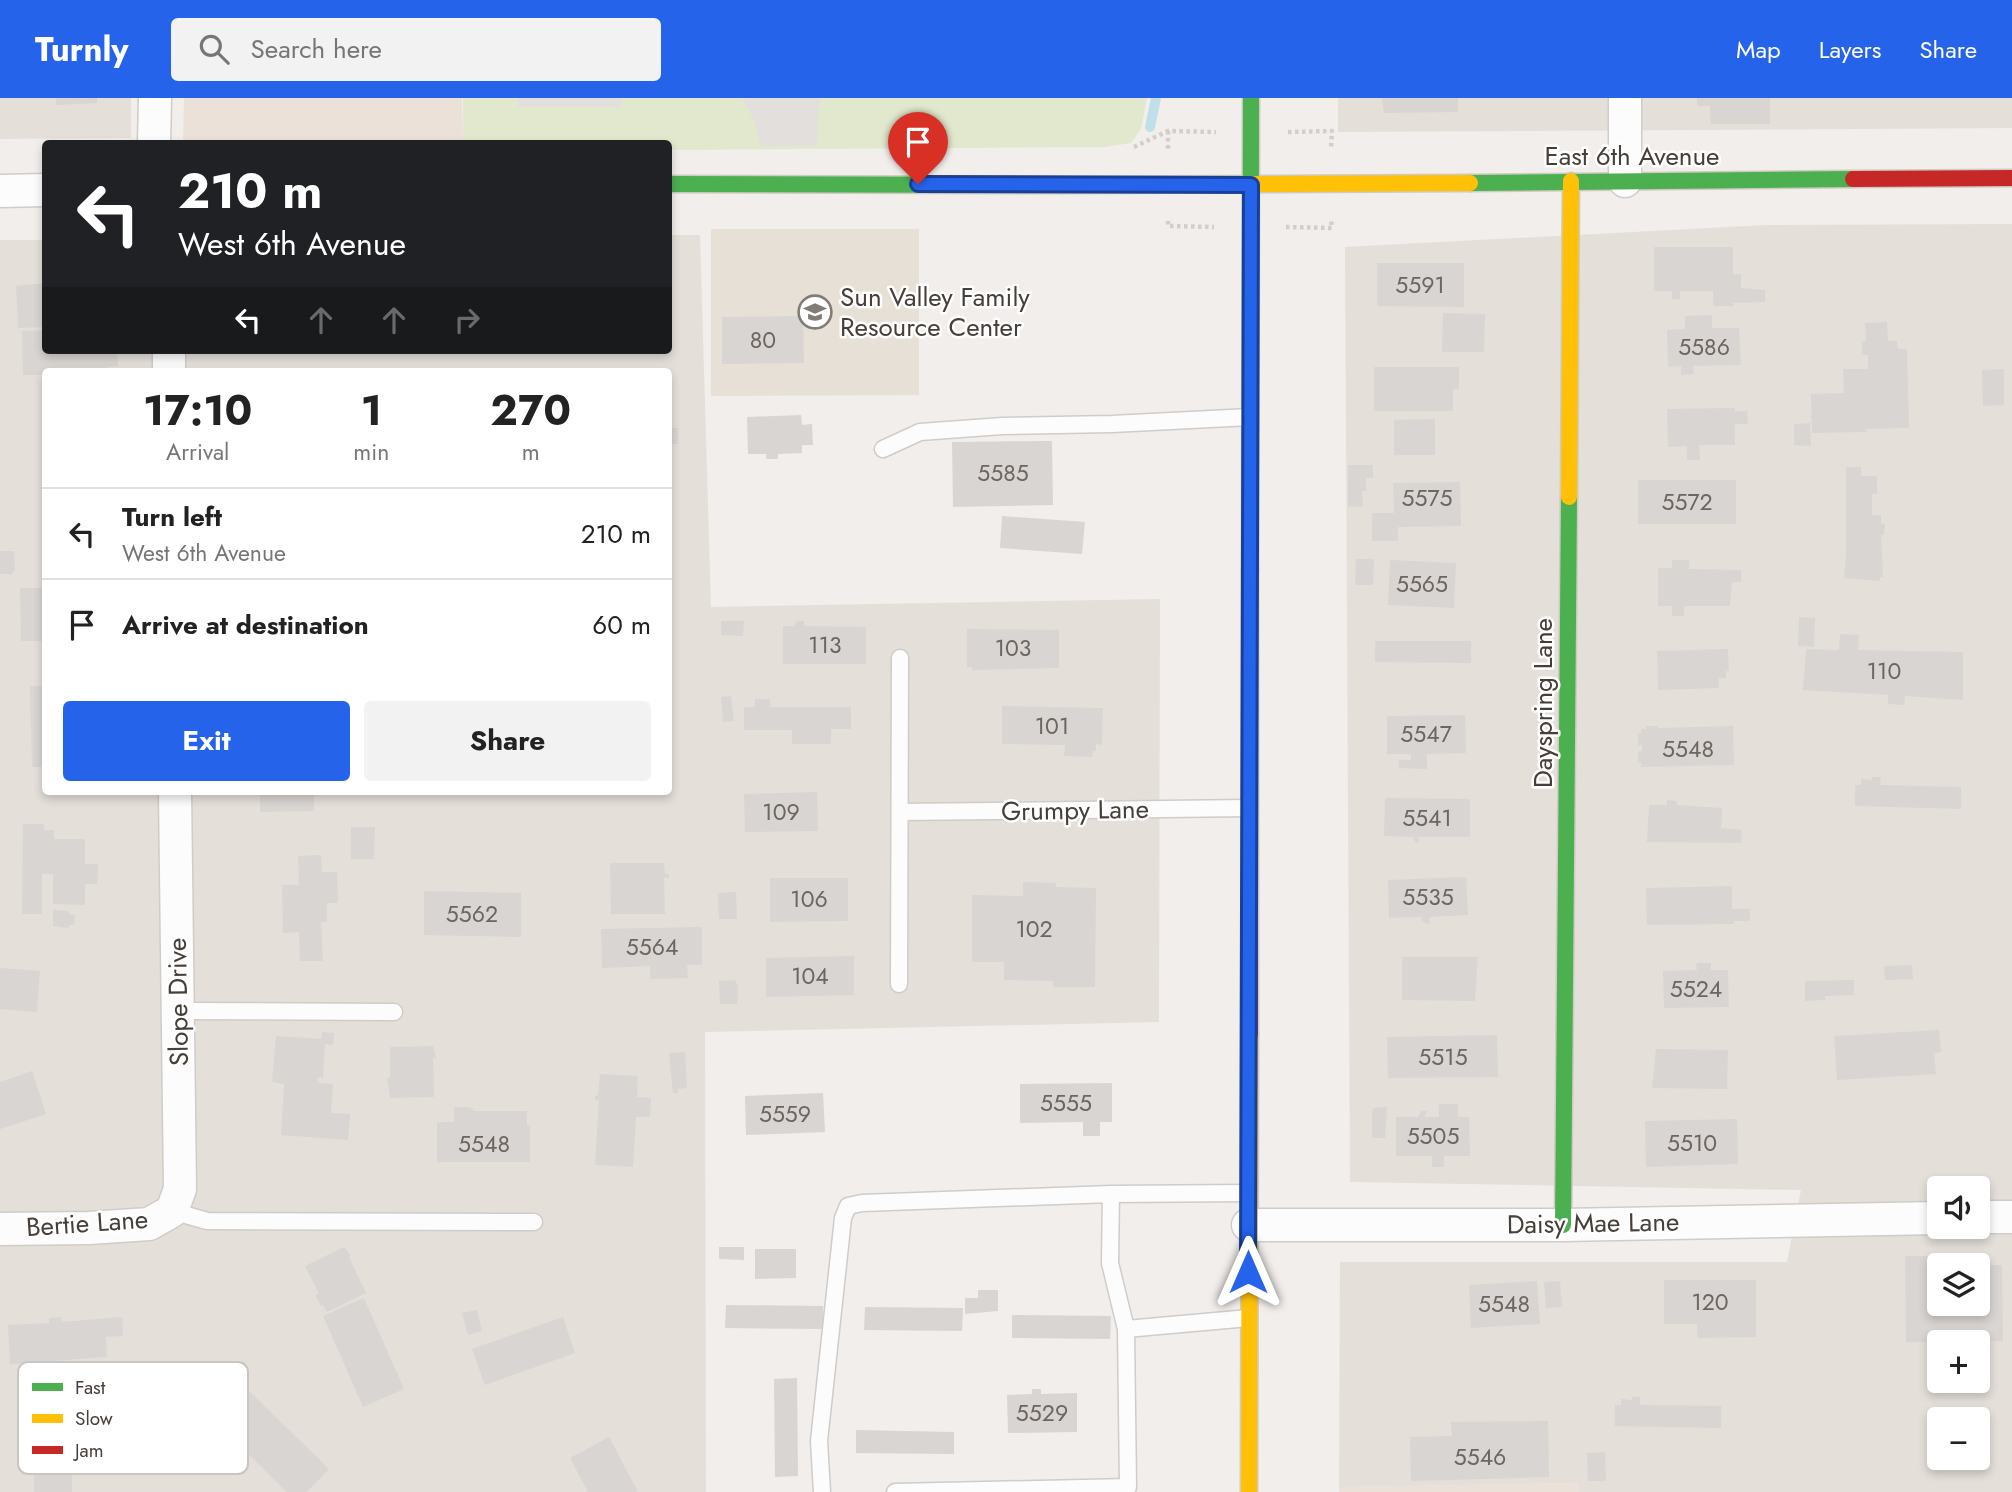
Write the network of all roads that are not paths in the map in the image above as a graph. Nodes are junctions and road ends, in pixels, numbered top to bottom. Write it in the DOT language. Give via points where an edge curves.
graph roads {
  1 [pos="155,98"];
  2 [pos="1251,98"];
  3 [pos="1625,98"];
  4 [pos="154,140"];
  5 [pos="2012,178"];
  6 [pos="1571,181"];
  7 [pos="1625,181"];
  8 [pos="672,184"];
  9 [pos="1251,185"];
  10 [pos="42,190"];
  11 [pos="0,191"];
  12 [pos="1250,417"];
  13 [pos="883,449"];
  14 [pos="900,658"];
  15 [pos="175,795"];
  16 [pos="1250,808"];
  17 [pos="900,812"];
  18 [pos="899,984"];
  19 [pos="178,1011"];
  20 [pos="394,1012"];
  21 [pos="1248,1193"];
  22 [pos="1111,1194"];
  23 [pos="172,1211"];
  24 [pos="2012,1216"];
  25 [pos="1990,1217"];
  26 [pos="1927,1218"];
  27 [pos="534,1222"];
  28 [pos="1563,1224"];
  29 [pos="1248,1225"];
  30 [pos="0,1229"];
  31 [pos="1249,1318"];
  32 [pos="1126,1329"];
  33 [pos="1128,1489"];
  34 [pos="822,1492"];
  35 [pos="895,1492"];
  36 [pos="1249,1492"];
  1 -- 4 [label="street"];
  2 -- 9 [label="street"];
  3 -- 7 [label="street"];
  5 -- 7 [label="street, East 6th Avenue"];
  6 -- 7 [label="street, East 6th Avenue"];
  6 -- 9 [label="street, East 6th Avenue"];
  6 -- 28 [label="street, Dayspring Lane"];
  8 -- 9 [label="street, East 6th Avenue"];
  9 -- 12 [label="street"];
  10 -- 11 [label="street"];
  12 -- 13 [label="lane" via="920,432"];
  12 -- 16 [label="street"];
  14 -- 17 [label="lane"];
  15 -- 19 [label="street, Slope Drive"];
  16 -- 17 [label="lane, Grumpy Lane"];
  16 -- 21 [label="street"];
  17 -- 18 [label="lane"];
  19 -- 20 [label="lane"];
  19 -- 23 [label="street, Slope Drive" via="180,1189"];
  21 -- 22 [label="lane"];
  21 -- 29 [label="street"];
  22 -- 32 [label="lane" via="1110,1263"];
  22 -- 34 [label="lane" via="848,1206 819,1441"];
  23 -- 27 [label="lane" via="207,1221"];
  23 -- 30 [label="street, Bertie Lane" via="149,1224"];
  24 -- 25 [label="street"];
  26 -- 28 [label="street, Daisy Mae Lane"];
  28 -- 29 [label="street, Daisy Mae Lane"];
  29 -- 31 [label="street"];
  31 -- 32 [label="lane"];
  31 -- 36 [label="street"];
  32 -- 33 [label="lane"];
  33 -- 35 [label="lane"];
}
